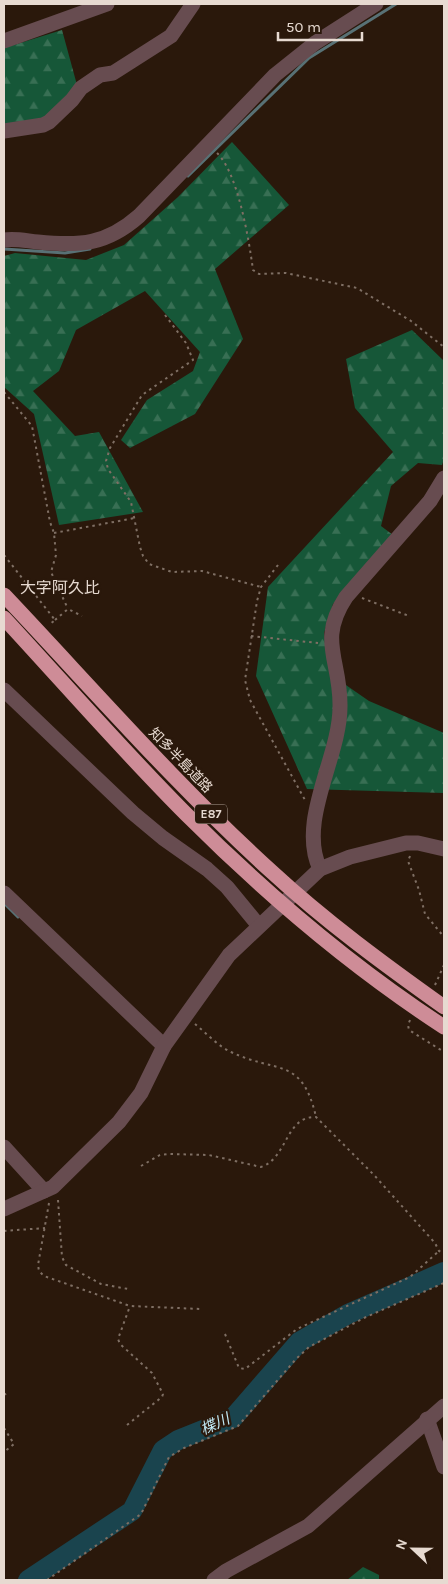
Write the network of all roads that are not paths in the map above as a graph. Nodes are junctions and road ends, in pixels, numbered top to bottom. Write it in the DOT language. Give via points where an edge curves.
graph roads {
  1 [pos="193,4"];
  2 [pos="376,4"];
  3 [pos="98,5"];
  4 [pos="4,41"];
  5 [pos="4,131"];
  6 [pos="4,240"];
  7 [pos="444,478"];
  8 [pos="4,595"];
  9 [pos="4,618"];
  10 [pos="4,690"];
  11 [pos="444,849"];
  12 [pos="320,869"];
  13 [pos="4,893"];
  14 [pos="262,922"];
  15 [pos="444,1007"];
  16 [pos="444,1027"];
  17 [pos="164,1046"];
  18 [pos="4,1147"];
  19 [pos="49,1188"];
  20 [pos="4,1209"];
  21 [pos="444,1406"];
  22 [pos="427,1419"];
  23 [pos="444,1467"];
  24 [pos="214,1580"];
  1 -- 5 [label="street" via="171,36 113,73 100,75 81,88 49,122"];
  2 -- 6 [label="street" via="315,42 282,69 130,224 100,240 80,245"];
  3 -- 4 [label="street"];
  7 -- 12 [label="street" via="430,501 336,612 331,625 340,707 312,840 313,856"];
  8 -- 15 [label="highway, 知多半島道路 / E87" via="201,804 272,873"];
  9 -- 16 [label="highway, E87" via="187,815 266,889"];
  10 -- 14 [label="street" via="133,813 207,869"];
  11 -- 12 [label="street" via="406,843 350,857"];
  12 -- 14 [label="street"];
  13 -- 17 [label="street"];
  14 -- 17 [label="street" via="229,955"];
  17 -- 19 [label="street" via="141,1092 118,1122"];
  18 -- 19 [label="street"];
  19 -- 20 [label="street"];
  21 -- 22 [label="street"];
  22 -- 23 [label="street"];
  22 -- 24 [label="street" via="308,1526"];
}
